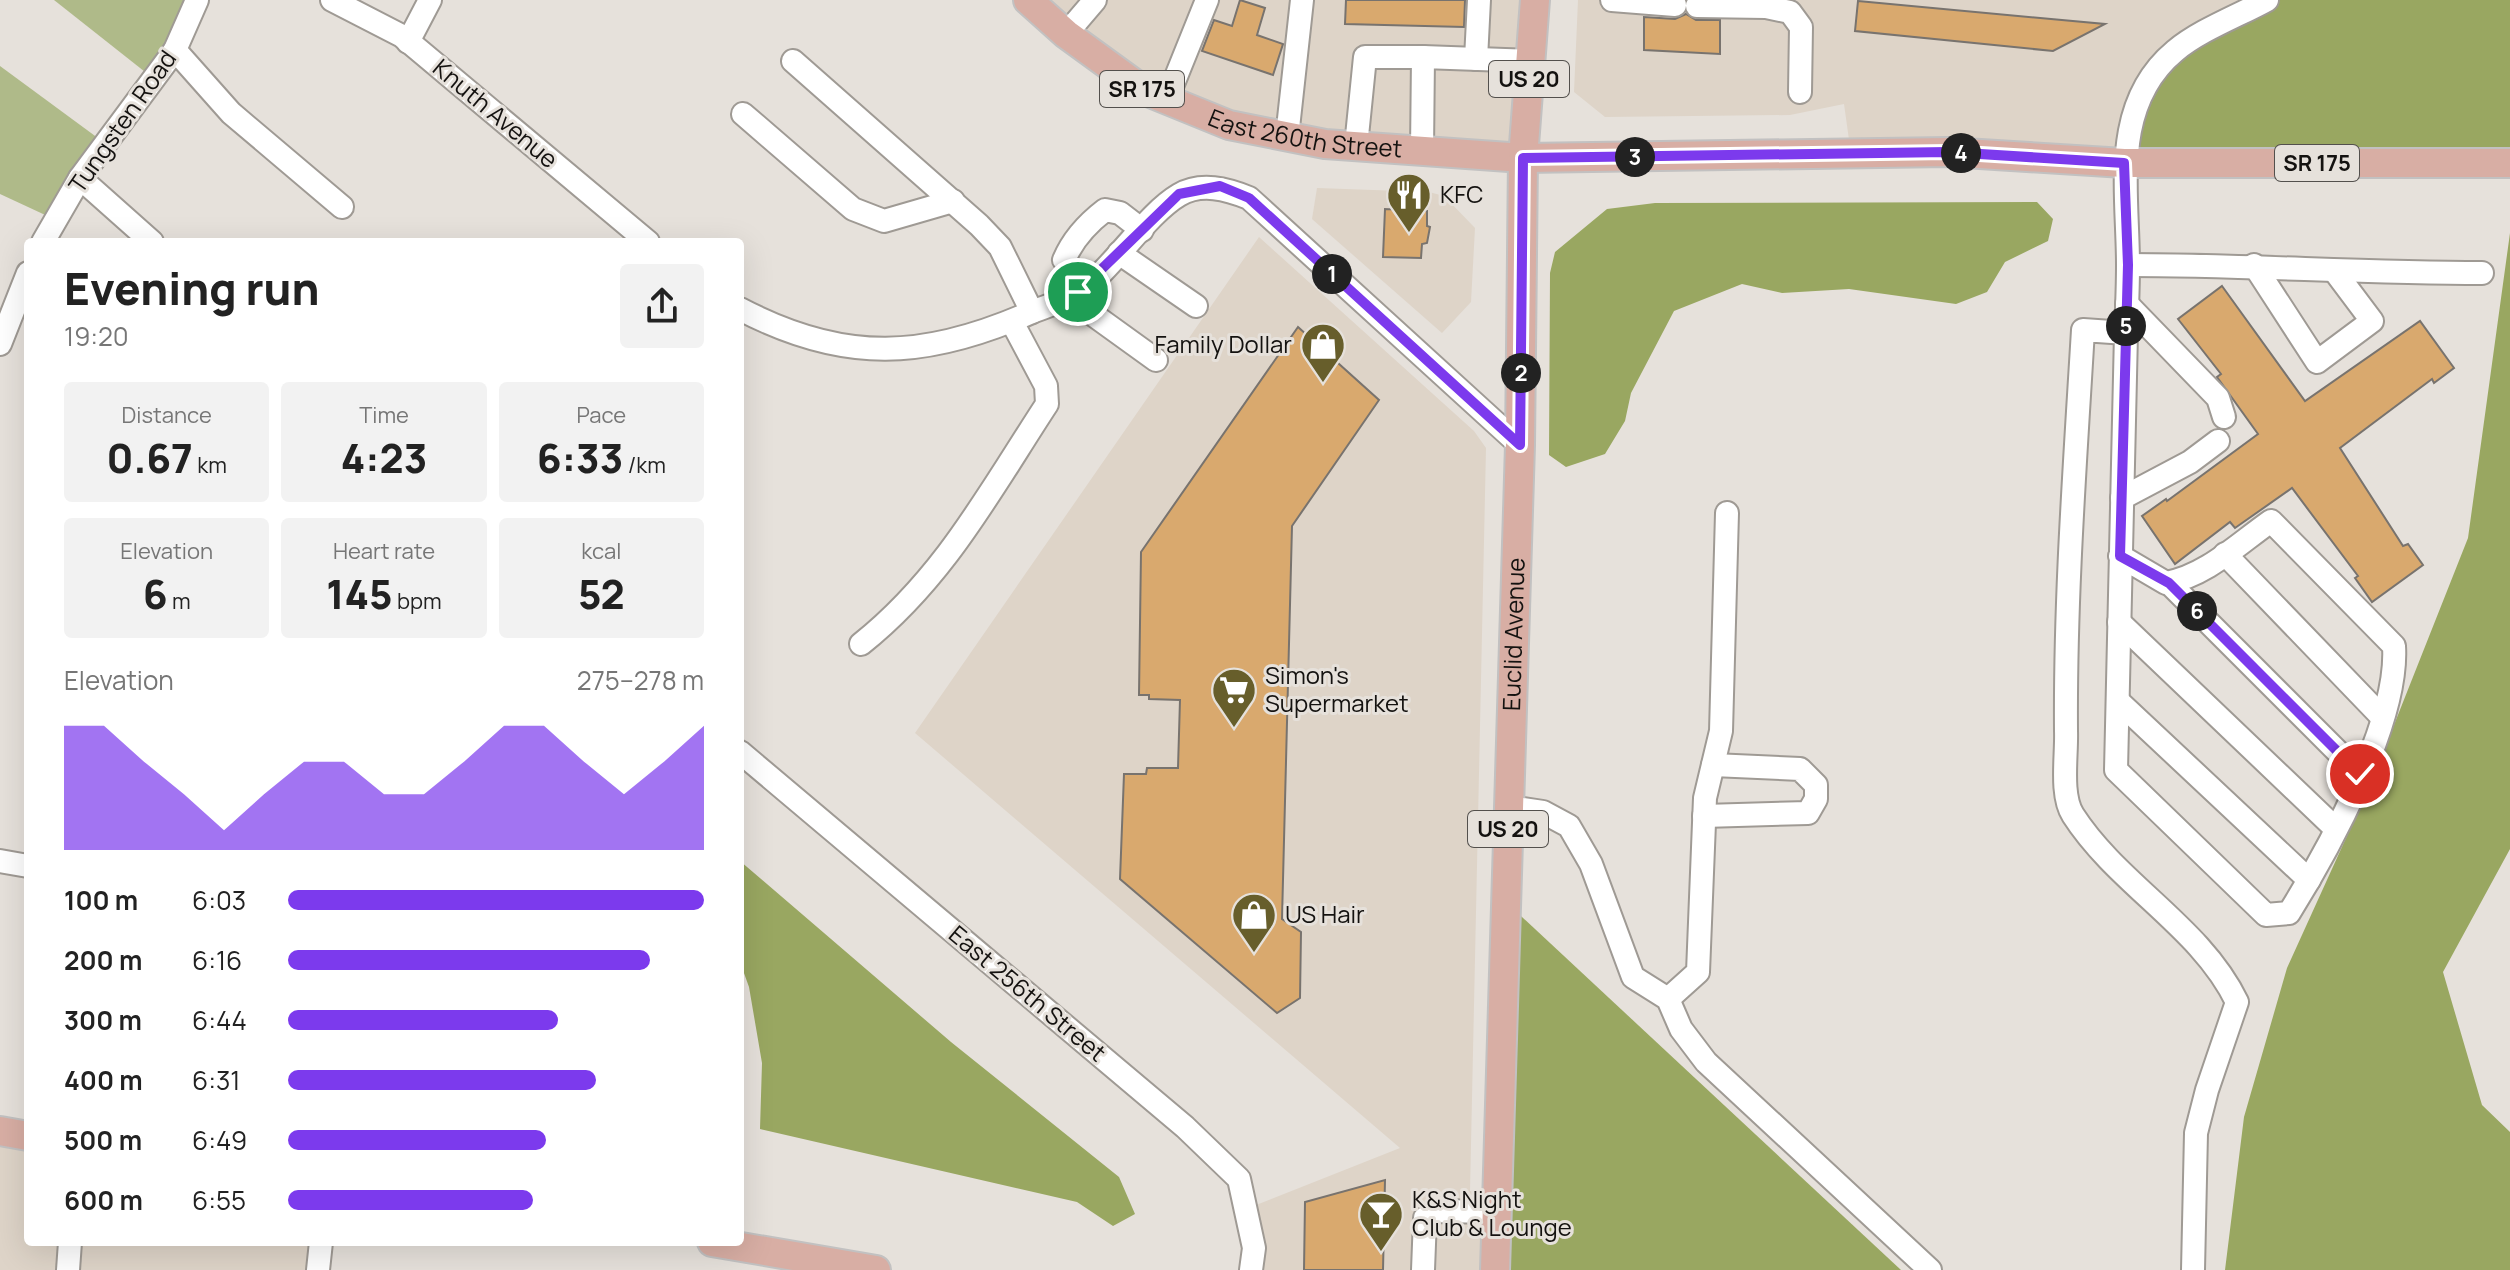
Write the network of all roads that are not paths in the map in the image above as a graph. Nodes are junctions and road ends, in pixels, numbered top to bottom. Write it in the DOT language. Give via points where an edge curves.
graph roads {
  1 [pos="197,0"];
  2 [pos="332,0"];
  3 [pos="430,0"];
  4 [pos="1028,0"];
  5 [pos="1095,0"];
  6 [pos="1207,0"];
  7 [pos="1479,0"];
  8 [pos="1535,0"];
  9 [pos="1612,0"];
  10 [pos="2267,0"];
  11 [pos="1295,2"];
  12 [pos="1066,34"];
  13 [pos="408,42"];
  14 [pos="175,50"];
  15 [pos="1423,57"];
  16 [pos="1476,59"];
  17 [pos="793,61"];
  18 [pos="1530,61"];
  19 [pos="1800,92"];
  20 [pos="1167,99"];
  21 [pos="743,114"];
  22 [pos="1287,137"];
  23 [pos="1356,146"];
  24 [pos="1422,150"];
  25 [pos="1523,158"];
  26 [pos="2124,163"];
  27 [pos="2510,163"];
  28 [pos="80,178"];
  29 [pos="953,201"];
  30 [pos="342,207"];
  31 [pos="1142,230"];
  32 [pos="45,238"];
  33 [pos="148,238"];
  34 [pos="643,238"];
  35 [pos="1119,253"];
  36 [pos="2128,265"];
  37 [pos="2254,265"];
  38 [pos="2336,273"];
  39 [pos="2482,273"];
  40 [pos="24,283"];
  41 [pos="1082,289"];
  42 [pos="2127,304"];
  43 [pos="1196,306"];
  44 [pos="744,311"];
  45 [pos="1022,317"];
  46 [pos="2126,333"];
  47 [pos="0,344"];
  48 [pos="1156,360"];
  49 [pos="2224,417"];
  50 [pos="2218,441"];
  51 [pos="1520,445"];
  52 [pos="2122,498"];
  53 [pos="1727,513"];
  54 [pos="2225,554"];
  55 [pos="2120,556"];
  56 [pos="2169,583"];
  57 [pos="2119,622"];
  58 [pos="861,644"];
  59 [pos="2118,701"];
  60 [pos="2382,717"];
  61 [pos="744,755"];
  62 [pos="1713,765"];
  63 [pos="2360,774"];
  64 [pos="1509,807"];
  65 [pos="1704,816"];
  66 [pos="2336,829"];
  67 [pos="0,861"];
  68 [pos="24,865"];
  69 [pos="2309,880"];
  70 [pos="1668,999"];
  71 [pos="0,1131"];
  72 [pos="24,1135"];
  73 [pos="1497,1212"];
  74 [pos="70,1246"];
  75 [pos="321,1246"];
  76 [pos="735,1246"];
  77 [pos="68,1270"];
  78 [pos="318,1270"];
  79 [pos="872,1270"];
  80 [pos="1251,1270"];
  81 [pos="1423,1270"];
  82 [pos="1495,1270"];
  83 [pos="1930,1270"];
  84 [pos="2193,1270"];
  1 -- 14 [label="street, Tungsten Road"];
  2 -- 13 [label="street, Knuth Avenue"];
  3 -- 13 [label="street"];
  4 -- 12 [label="main road, East 260th Street / SR 175"];
  5 -- 12 [label="street"];
  6 -- 20 [label="street"];
  7 -- 16 [label="street"];
  8 -- 18 [label="main road, Euclid Avenue / US 20"];
  9 -- 19 [label="street" via="1790,12 1801,27"];
  10 -- 26 [label="street" via="2176,50 2156,70 2132,116"];
  11 -- 22 [label="street"];
  12 -- 20 [label="main road, East 260th Street / SR 175" via="1143,90"];
  13 -- 34 [label="street, Knuth Avenue"];
  14 -- 28 [label="street, Tungsten Road"];
  14 -- 30 [label="street" via="231,113"];
  15 -- 16 [label="street"];
  15 -- 23 [label="street" via="1365,57"];
  15 -- 24 [label="street"];
  16 -- 18 [label="street"];
  17 -- 29 [label="street"];
  18 -- 25 [label="main road, Euclid Avenue / US 20"];
  20 -- 22 [label="main road, East 260th Street / SR 175" via="1229,125"];
  21 -- 29 [label="street" via="853,209 884,221"];
  22 -- 23 [label="main road, East 260th Street / SR 175"];
  23 -- 24 [label="main road, East 260th Street / SR 175"];
  24 -- 25 [label="main road, East 260th Street / SR 175"];
  25 -- 26 [label="main road, SR 175" via="1948,152"];
  25 -- 51 [label="main road, Euclid Avenue / US 20"];
  26 -- 27 [label="main road, SR 175"];
  26 -- 36 [label="street"];
  28 -- 32 [label="street, Tungsten Road"];
  28 -- 33 [label="street"];
  29 -- 45 [label="street" via="1000,247"];
  31 -- 35 [label="street"];
  31 -- 41 [label="street" via="1120,213 1105,210 1098,215 1064,260"];
  31 -- 51 [label="street" via="1179,194 1220,186 1249,198"];
  35 -- 41 [label="street"];
  35 -- 43 [label="street"];
  36 -- 37 [label="street"];
  36 -- 42 [label="street"];
  37 -- 38 [label="street"];
  37 -- 38 [label="street" via="2317,362 2372,321"];
  38 -- 39 [label="street"];
  40 -- 47 [label="street"];
  41 -- 45 [label="street"];
  41 -- 48 [label="street" via="1095,316"];
  42 -- 46 [label="street"];
  42 -- 49 [label="street" via="2218,398"];
  44 -- 45 [label="street" via="783,331 862,349 928,348"];
  45 -- 58 [label="street" via="1046,386 1047,404 943,565 915,598"];
  46 -- 52 [label="street"];
  46 -- 84 [label="street" via="2083,330 2065,620 2067,783 2071,812 2095,845 2181,931 2237,1002 2196,1133"];
  50 -- 52 [label="street"];
  51 -- 64 [label="main road, Euclid Avenue / US 20"];
  52 -- 55 [label="street"];
  53 -- 62 [label="street" via="1721,731"];
  54 -- 56 [label="street" via="2200,573"];
  54 -- 60 [label="street"];
  54 -- 60 [label="street" via="2271,521 2394,646 2396,671"];
  55 -- 56 [label="street"];
  55 -- 57 [label="street"];
  56 -- 63 [label="street"];
  57 -- 59 [label="street"];
  57 -- 66 [label="street"];
  59 -- 69 [label="street"];
  59 -- 69 [label="street" via="2116,770 2266,915 2289,913"];
  60 -- 63 [label="street"];
  61 -- 80 [label="street, East 256th Street" via="1185,1127 1239,1179 1254,1248"];
  62 -- 65 [label="street"];
  62 -- 65 [label="street" via="1800,769 1816,785 1816,799 1808,813"];
  63 -- 66 [label="street"];
  64 -- 70 [label="street" via="1543,812 1569,826 1591,864 1633,977"];
  64 -- 73 [label="main road, Euclid Avenue / US 20"];
  65 -- 70 [label="street" via="1698,972"];
  66 -- 69 [label="street"];
  67 -- 68 [label="street"];
  70 -- 83 [label="street" via="1681,1029 1706,1062"];
  71 -- 72 [label="main road"];
  73 -- 81 [label="street" via="1436,1211 1425,1218"];
  73 -- 82 [label="main road, Euclid Avenue / US 20"];
  74 -- 77 [label="street"];
  75 -- 78 [label="street"];
  76 -- 79 [label="main road"];
}
